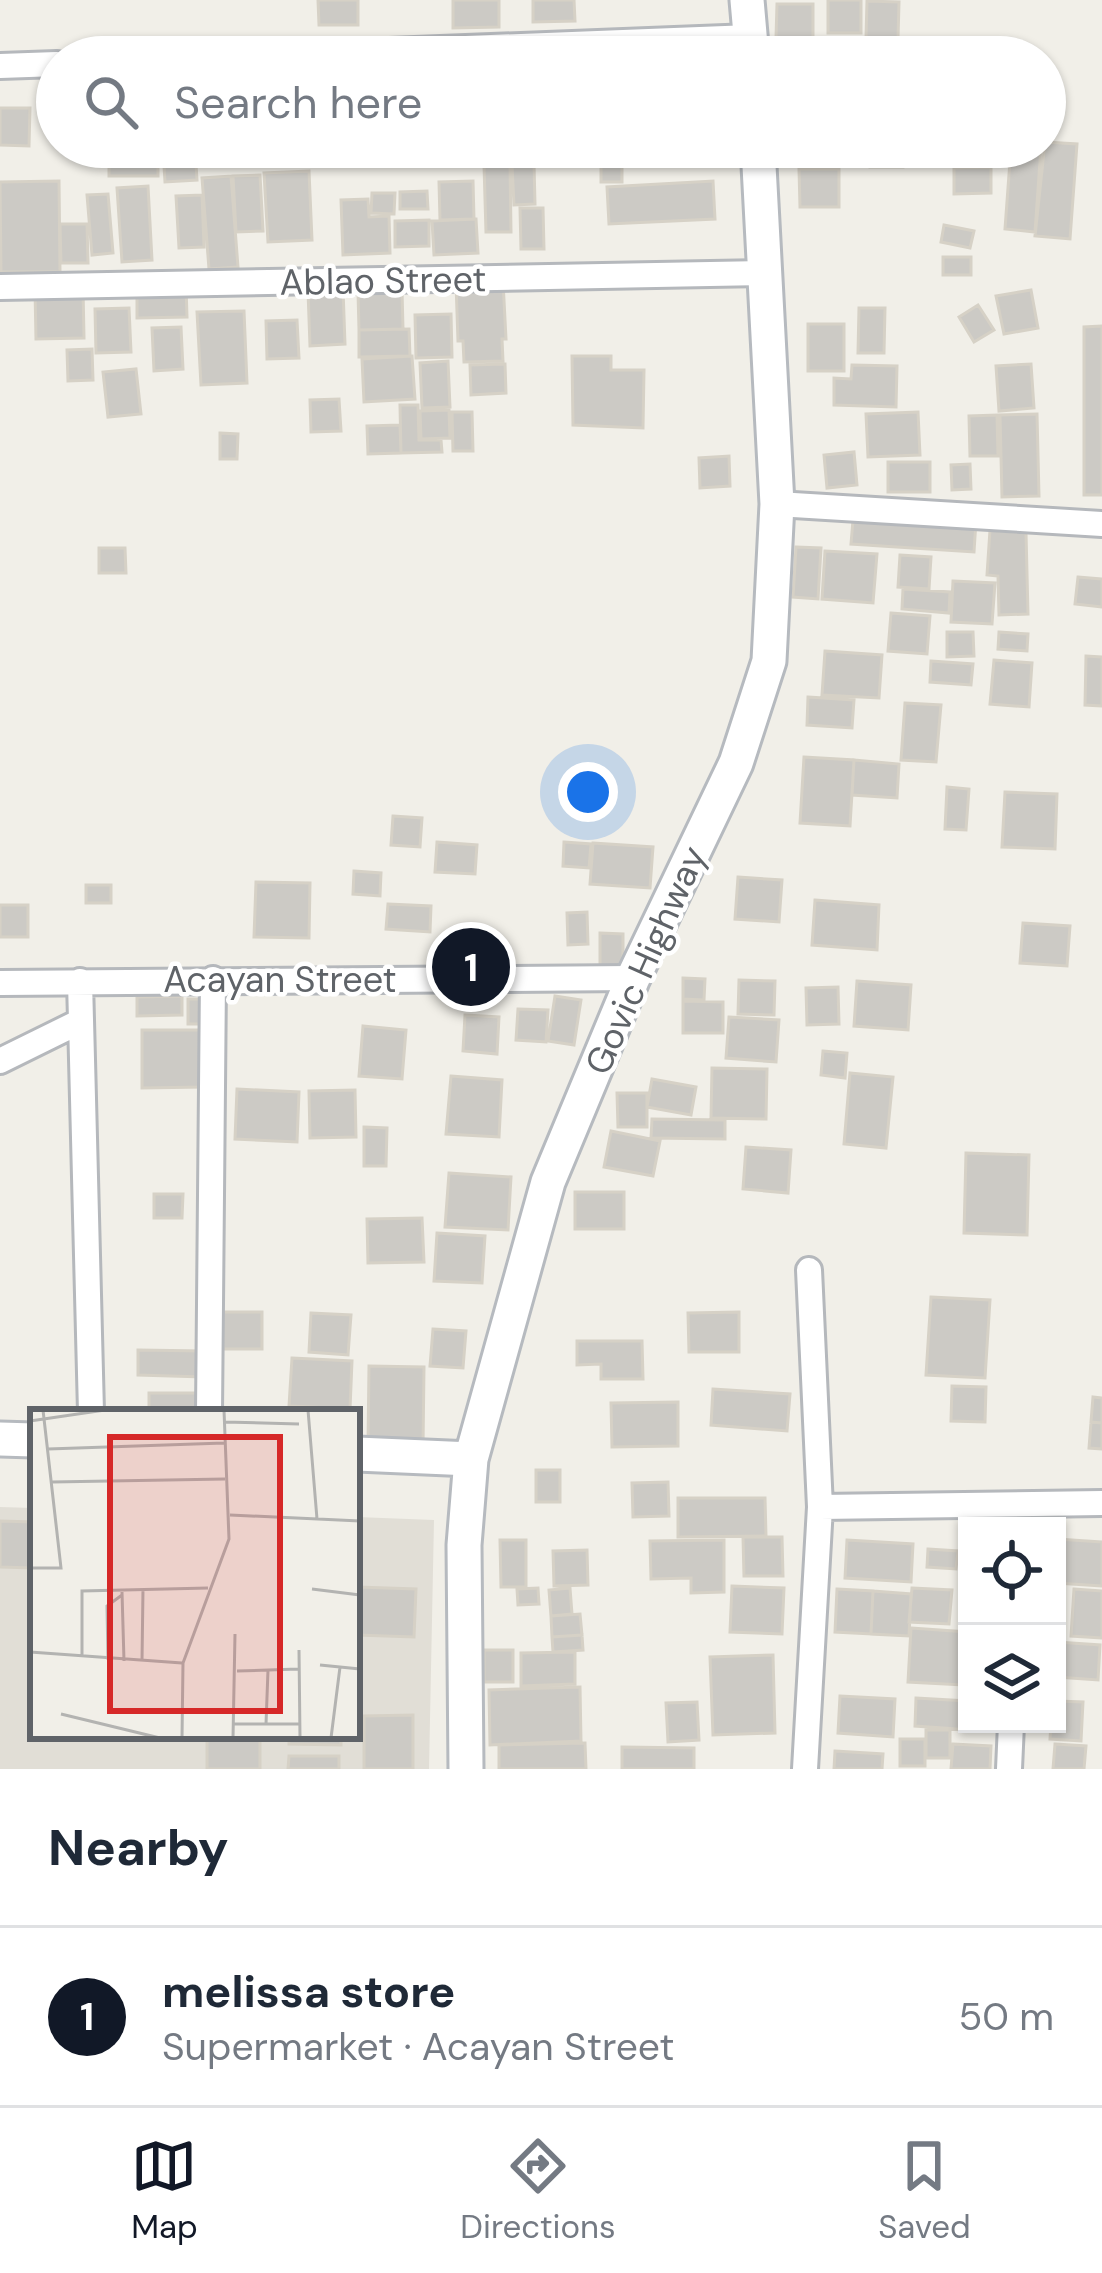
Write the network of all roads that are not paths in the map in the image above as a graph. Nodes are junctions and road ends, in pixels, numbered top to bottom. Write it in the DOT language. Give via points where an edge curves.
graph roads {
  1 [pos="747,0"];
  2 [pos="750,36"];
  3 [pos="36,65"];
  4 [pos="0,66"];
  5 [pos="759,168"];
  6 [pos="766,273"];
  7 [pos="0,287"];
  8 [pos="777,503"];
  9 [pos="1102,524"];
  10 [pos="633,978"];
  11 [pos="213,979"];
  12 [pos="80,981"];
  13 [pos="0,983"];
  14 [pos="81,1021"];
  15 [pos="0,1061"];
  16 [pos="809,1270"];
  17 [pos="91,1409"];
  18 [pos="209,1409"];
  19 [pos="0,1438"];
  20 [pos="30,1440"];
  21 [pos="360,1454"];
  22 [pos="471,1460"];
  23 [pos="1102,1503"];
  24 [pos="820,1508"];
  25 [pos="1019,1516"];
  26 [pos="1011,1733"];
  27 [pos="466,1769"];
  28 [pos="805,1769"];
  29 [pos="1009,1769"];
  1 -- 2 [label="main road"];
  3 -- 4 [label="street"];
  5 -- 6 [label="main road, Govic Highway"];
  6 -- 7 [label="street, Ablao Street"];
  6 -- 8 [label="main road, Govic Highway"];
  8 -- 9 [label="street"];
  8 -- 10 [label="main road, Govic Highway" via="770,661 736,763"];
  10 -- 11 [label="street, Acayan Street"];
  10 -- 22 [label="main road, Govic Highway" via="548,1182"];
  11 -- 12 [label="street, Acayan Street"];
  11 -- 18 [label="street"];
  12 -- 13 [label="street, Acayan Street"];
  12 -- 14 [label="street"];
  14 -- 15 [label="street"];
  14 -- 17 [label="street"];
  16 -- 24 [label="street"];
  19 -- 20 [label="main road"];
  21 -- 22 [label="main road"];
  22 -- 27 [label="main road, Govic Highway"];
  23 -- 25 [label="street"];
  24 -- 25 [label="street"];
  24 -- 28 [label="street"];
  26 -- 29 [label="street"];
}
